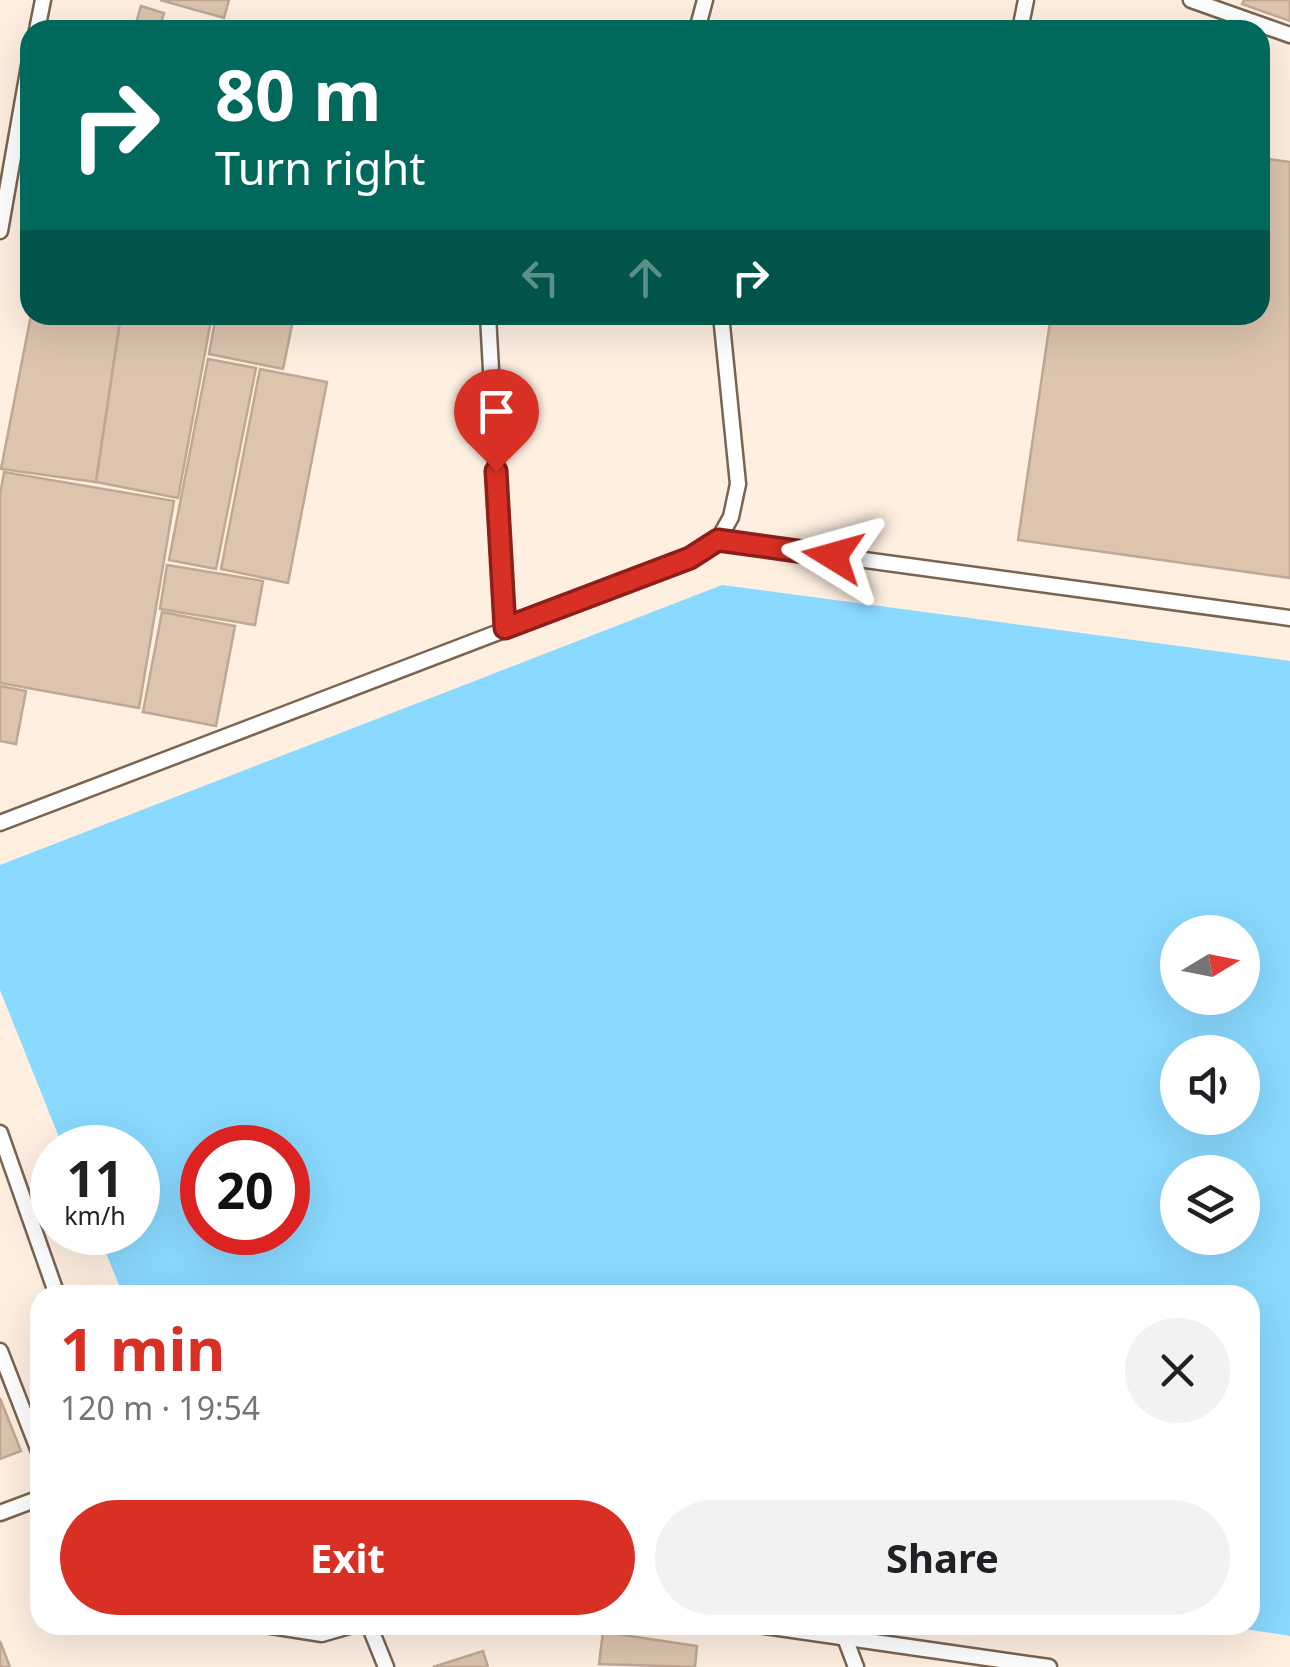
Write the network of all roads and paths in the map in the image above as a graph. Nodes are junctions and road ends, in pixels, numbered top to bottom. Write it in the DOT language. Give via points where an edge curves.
graph roads {
  1 [pos="1191,0"];
  2 [pos="1249,20"];
  3 [pos="20,122"];
  4 [pos="0,231"];
  5 [pos="489,325"];
  6 [pos="722,325"];
  7 [pos="718,540"];
  8 [pos="1290,618"];
  9 [pos="505,628"];
  10 [pos="0,823"];
  11 [pos="0,1133"];
  12 [pos="53,1285"];
  13 [pos="0,1352"];
  14 [pos="30,1428"];
  15 [pos="30,1502"];
  16 [pos="0,1513"];
  17 [pos="373,1635"];
  18 [pos="825,1635"];
  19 [pos="845,1638"];
  20 [pos="386,1667"];
  21 [pos="856,1667"];
  22 [pos="1049,1667"];
  1 -- 2 [label="lane"];
  3 -- 4 [label="lane"];
  5 -- 9 [label="lane"];
  6 -- 7 [label="lane" via="738,484"];
  7 -- 8 [label="lane"];
  7 -- 9 [label="lane" via="690,558"];
  9 -- 10 [label="lane"];
  11 -- 12 [label="lane"];
  13 -- 14 [label="lane"];
  15 -- 16 [label="lane"];
  17 -- 20 [label="lane"];
  18 -- 19 [label="lane"];
  19 -- 21 [label="lane"];
  19 -- 22 [label="lane"];
}
